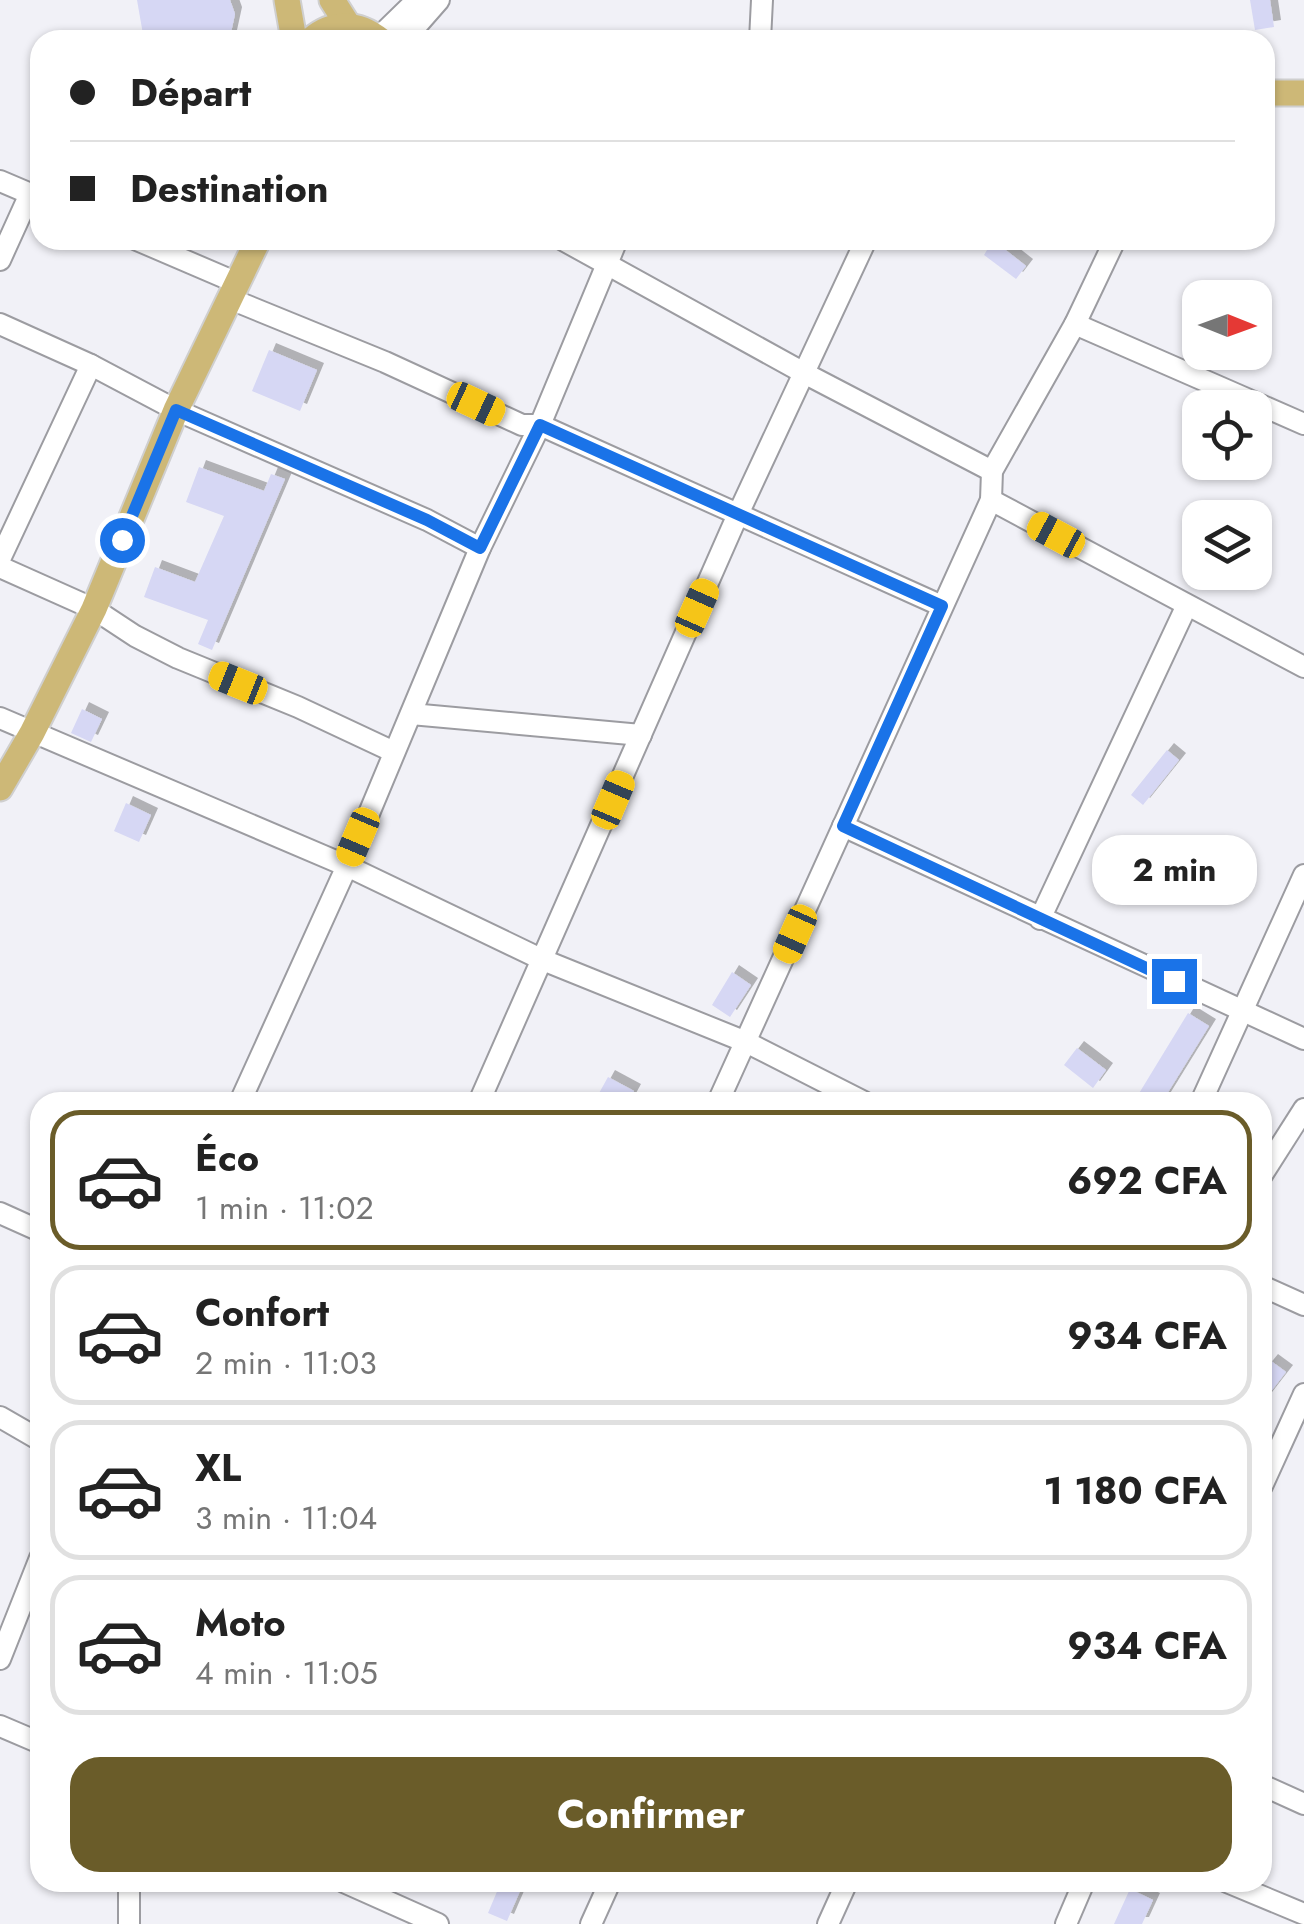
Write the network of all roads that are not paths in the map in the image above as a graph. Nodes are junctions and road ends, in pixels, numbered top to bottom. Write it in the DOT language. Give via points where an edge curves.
graph roads {
  1 [pos="287,0"];
  2 [pos="332,0"];
  3 [pos="417,0"];
  4 [pos="438,0"];
  5 [pos="762,0"];
  6 [pos="348,26"];
  7 [pos="292,30"];
  8 [pos="325,30"];
  9 [pos="360,30"];
  10 [pos="394,30"];
  11 [pos="399,30"];
  12 [pos="760,30"];
  13 [pos="1275,93"];
  14 [pos="1304,93"];
  15 [pos="0,181"];
  16 [pos="30,194"];
  17 [pos="30,205"];
  18 [pos="156,250"];
  19 [pos="253,250"];
  20 [pos="581,250"];
  21 [pos="612,250"];
  22 [pos="861,250"];
  23 [pos="1110,250"];
  24 [pos="0,260"];
  25 [pos="606,264"];
  26 [pos="232,290"];
  27 [pos="0,324"];
  28 [pos="1075,324"];
  29 [pos="90,366"];
  30 [pos="804,373"];
  31 [pos="176,410"];
  32 [pos="1304,424"];
  33 [pos="540,425"];
  34 [pos="992,471"];
  35 [pos="990,500"];
  36 [pos="738,512"];
  37 [pos="480,548"];
  38 [pos="0,563"];
  39 [pos="1187,604"];
  40 [pos="942,606"];
  41 [pos="94,609"];
  42 [pos="1304,667"];
  43 [pos="411,714"];
  44 [pos="0,718"];
  45 [pos="32,733"];
  46 [pos="641,736"];
  47 [pos="394,752"];
  48 [pos="0,788"];
  49 [pos="843,826"];
  50 [pos="346,866"];
  51 [pos="1304,875"];
  52 [pos="1040,918"];
  53 [pos="544,960"];
  54 [pos="1240,1012"];
  55 [pos="1304,1039"];
  56 [pos="746,1042"];
  57 [pos="244,1092"];
  58 [pos="484,1092"];
  59 [pos="723,1092"];
  60 [pos="844,1092"];
  61 [pos="1204,1092"];
  62 [pos="1304,1109"];
  63 [pos="1272,1160"];
  64 [pos="0,1213"];
  65 [pos="30,1226"];
  66 [pos="1272,1291"];
  67 [pos="1304,1305"];
  68 [pos="1304,1394"];
  69 [pos="0,1418"];
  70 [pos="30,1434"];
  71 [pos="1272,1464"];
  72 [pos="30,1583"];
  73 [pos="0,1659"];
  74 [pos="0,1726"];
  75 [pos="30,1739"];
  76 [pos="1272,1790"];
  77 [pos="1304,1804"];
  78 [pos="128,1892"];
  79 [pos="378,1892"];
  80 [pos="606,1892"];
  81 [pos="843,1892"];
  82 [pos="1080,1892"];
  83 [pos="1251,1892"];
  84 [pos="1304,1914"];
  85 [pos="432,1923"];
  86 [pos="129,1924"];
  87 [pos="592,1924"];
  88 [pos="828,1924"];
  89 [pos="1066,1924"];
  1 -- 7 [label="main road"];
  2 -- 6 [label="main road"];
  3 -- 10 [label="street"];
  4 -- 11 [label="street"];
  5 -- 12 [label="street"];
  6 -- 8 [label="main road"];
  6 -- 9 [label="main road"];
  13 -- 14 [label="main road"];
  15 -- 16 [label="street"];
  17 -- 24 [label="street"];
  18 -- 26 [label="street"];
  19 -- 26 [label="main road"];
  20 -- 25 [label="street"];
  21 -- 25 [label="street"];
  22 -- 30 [label="street"];
  23 -- 28 [label="street"];
  25 -- 30 [label="street"];
  25 -- 33 [label="street"];
  26 -- 31 [label="main road"];
  26 -- 33 [label="street" via="522,424"];
  27 -- 29 [label="street"];
  28 -- 32 [label="street"];
  28 -- 34 [label="street"];
  29 -- 31 [label="street"];
  29 -- 38 [label="street"];
  30 -- 34 [label="street"];
  30 -- 36 [label="street"];
  31 -- 37 [label="street"];
  31 -- 41 [label="main road"];
  33 -- 36 [label="street"];
  33 -- 37 [label="street"];
  34 -- 35 [label="street"];
  35 -- 39 [label="street"];
  35 -- 40 [label="street"];
  36 -- 40 [label="street"];
  36 -- 46 [label="street"];
  37 -- 43 [label="street"];
  38 -- 41 [label="street"];
  39 -- 42 [label="street"];
  39 -- 52 [label="street"];
  40 -- 49 [label="street"];
  41 -- 45 [label="main road"];
  41 -- 47 [label="street" via="178,658"];
  43 -- 46 [label="street"];
  43 -- 47 [label="street"];
  44 -- 45 [label="street"];
  45 -- 48 [label="main road"];
  45 -- 50 [label="street"];
  46 -- 53 [label="street"];
  47 -- 50 [label="street"];
  49 -- 52 [label="street"];
  49 -- 56 [label="street"];
  50 -- 53 [label="street"];
  50 -- 57 [label="street"];
  51 -- 54 [label="street"];
  52 -- 54 [label="street"];
  53 -- 56 [label="street"];
  53 -- 58 [label="street"];
  54 -- 55 [label="street"];
  54 -- 61 [label="street"];
  56 -- 59 [label="street"];
  56 -- 60 [label="street"];
  62 -- 63 [label="street"];
  64 -- 65 [label="street"];
  66 -- 67 [label="street"];
  68 -- 71 [label="street"];
  69 -- 70 [label="street"];
  72 -- 73 [label="street"];
  74 -- 75 [label="street"];
  76 -- 77 [label="street"];
  78 -- 86 [label="street"];
  79 -- 85 [label="street"];
  80 -- 87 [label="street"];
  81 -- 88 [label="street"];
  82 -- 89 [label="street"];
  83 -- 84 [label="street"];
}
